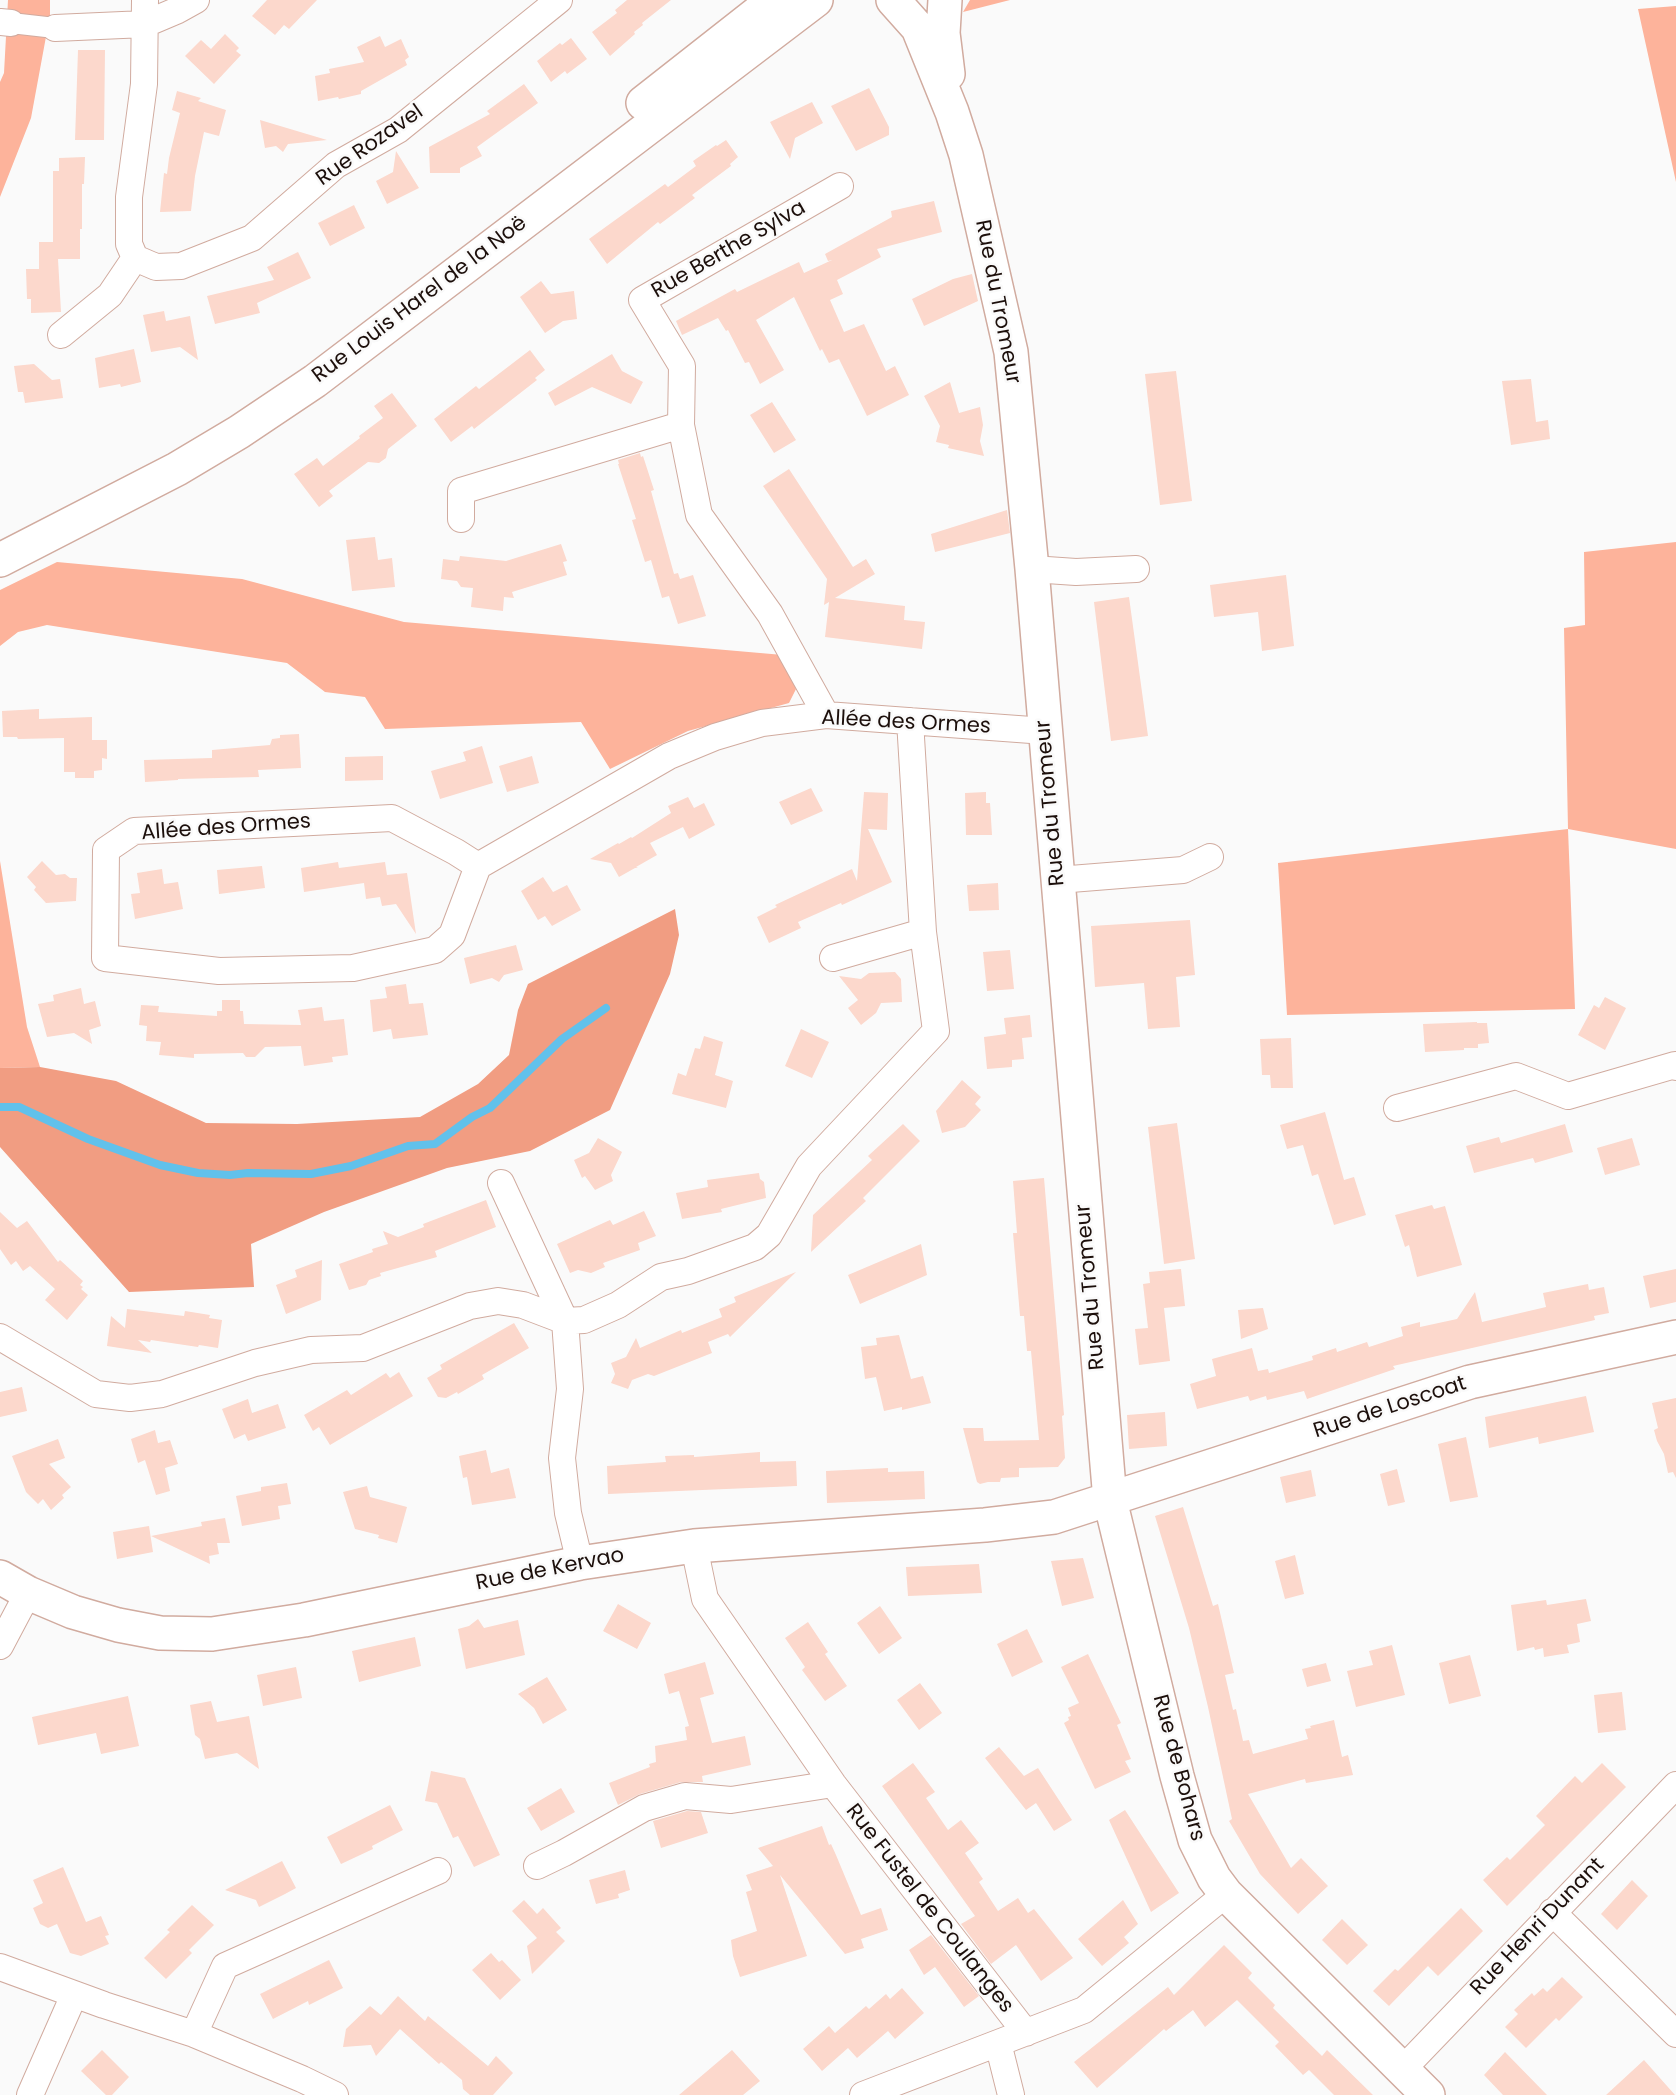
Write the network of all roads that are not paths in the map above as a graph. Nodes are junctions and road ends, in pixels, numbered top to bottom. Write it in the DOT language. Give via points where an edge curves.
graph roads {
  1 [pos="196,0"];
  2 [pos="559,0"];
  3 [pos="774,0"];
  4 [pos="816,0"];
  5 [pos="893,0"];
  6 [pos="945,0"];
  7 [pos="145,12"];
  8 [pos="6,22"];
  9 [pos="55,28"];
  10 [pos="952,112"];
  11 [pos="840,186"];
  12 [pos="135,258"];
  13 [pos="61,335"];
  14 [pos="681,425"];
  15 [pos="461,519"];
  16 [pos="0,539"];
  17 [pos="0,560"];
  18 [pos="1136,568"];
  19 [pos="1032,569"];
  20 [pos="826,715"];
  21 [pos="910,722"];
  22 [pos="1045,731"];
  23 [pos="1210,857"];
  24 [pos="478,866"];
  25 [pos="1058,879"];
  26 [pos="923,932"];
  27 [pos="833,958"];
  28 [pos="1676,1067"];
  29 [pos="1397,1108"];
  30 [pos="501,1183"];
  31 [pos="565,1322"];
  32 [pos="0,1337"];
  33 [pos="1676,1337"];
  34 [pos="1110,1500"];
  35 [pos="694,1546"];
  36 [pos="580,1563"];
  37 [pos="0,1577"];
  38 [pos="28,1593"];
  39 [pos="0,1646"];
  40 [pos="832,1784"];
  41 [pos="1676,1785"];
  42 [pos="537,1866"];
  43 [pos="438,1871"];
  44 [pos="1227,1894"];
  45 [pos="1552,1912"];
  46 [pos="0,1967"];
  47 [pos="74,1995"];
  48 [pos="1026,2033"];
  49 [pos="194,2034"];
  50 [pos="1676,2034"];
  51 [pos="998,2043"];
  52 [pos="1402,2070"];
  53 [pos="30,2095"];
  54 [pos="335,2095"];
  55 [pos="863,2095"];
  56 [pos="1011,2095"];
  57 [pos="1428,2095"];
  1 -- 7 [label="street" via="178,10"];
  2 -- 12 [label="street, Rue Rozavel" via="398,130 336,165 252,238 181,266 156,267"];
  3 -- 16 [label="main road, Rue Louis Harel de la Noë" via="269,387 178,446"];
  4 -- 17 [label="main road, Rue Louis Harel de la Noë" via="315,381 177,469"];
  5 -- 10 [label="main road, Rue du Tromeur" via="918,28"];
  6 -- 10 [label="main road, Rue du Tromeur" via="943,33"];
  7 -- 9 [label="street"];
  7 -- 12 [label="street" via="144,84 129,196 129,244"];
  8 -- 9 [label="street"];
  10 -- 19 [label="main road, Rue du Tromeur" via="966,155 1011,352"];
  11 -- 14 [label="street, Rue Berthe Sylva" via="642,300 682,366"];
  12 -- 13 [label="street" via="110,295"];
  14 -- 15 [label="street" via="460,491"];
  14 -- 20 [label="street, Rue Berthe Sylva" via="699,515 770,614"];
  18 -- 19 [label="street" via="1076,572"];
  19 -- 22 [label="main road, Rue du Tromeur"];
  20 -- 21 [label="street, Allée des Ormes"];
  20 -- 24 [label="street, Allée des Ormes" via="762,723 669,756"];
  21 -- 22 [label="street, Allée des Ormes"];
  21 -- 26 [label="street"];
  22 -- 25 [label="main road, Rue du Tromeur"];
  23 -- 25 [label="street" via="1183,870"];
  24 -- 24 [label="street, Allée des Ormes" via="452,935 435,950 331,969 219,971 105,958 106,850 134,831 392,818"];
  25 -- 34 [label="main road, Rue du Tromeur"];
  26 -- 27 [label="street"];
  26 -- 31 [label="street" via="936,1031 809,1166 769,1235 743,1253 661,1277 618,1305 584,1320"];
  28 -- 29 [label="street" via="1568,1096 1516,1076"];
  30 -- 31 [label="street"];
  31 -- 32 [label="street" via="523,1305 498,1301 470,1306 363,1348 311,1350 255,1363 162,1394 130,1398 96,1394"];
  31 -- 36 [label="street" via="570,1389 562,1458 568,1513"];
  33 -- 34 [label="main road, Rue de Loscoat" via="1470,1382"];
  34 -- 35 [label="main road, Rue de Kervao" via="1054,1517 985,1525"];
  34 -- 44 [label="main road, Rue de Bohars" via="1195,1840 1214,1878"];
  35 -- 36 [label="main road, Rue de Kervao"];
  35 -- 40 [label="street, Rue Fustel de Coulanges" via="705,1599"];
  36 -- 38 [label="main road, Rue de Kervao" via="304,1620 212,1634 160,1633 118,1625"];
  37 -- 38 [label="main road, Rue de Kervao"];
  38 -- 39 [label="street"];
  40 -- 42 [label="street, Rue Fustel de Coulanges" via="731,1800 685,1796 644,1808"];
  40 -- 48 [label="street, Rue Fustel de Coulanges"];
  41 -- 45 [label="street, Rue Henri Dunant"];
  43 -- 49 [label="street" via="225,1966"];
  44 -- 48 [label="street" via="1084,2010"];
  44 -- 52 [label="main road, Rue de Bohars"];
  45 -- 50 [label="street"];
  45 -- 52 [label="street, Rue Henri Dunant"];
  46 -- 47 [label="street"];
  47 -- 49 [label="street"];
  47 -- 53 [label="street"];
  48 -- 51 [label="street"];
  49 -- 54 [label="street"];
  51 -- 55 [label="street"];
  51 -- 56 [label="street, Rue Fustel de Coulanges"];
  52 -- 57 [label="main road, Rue de Bohars"];
}
